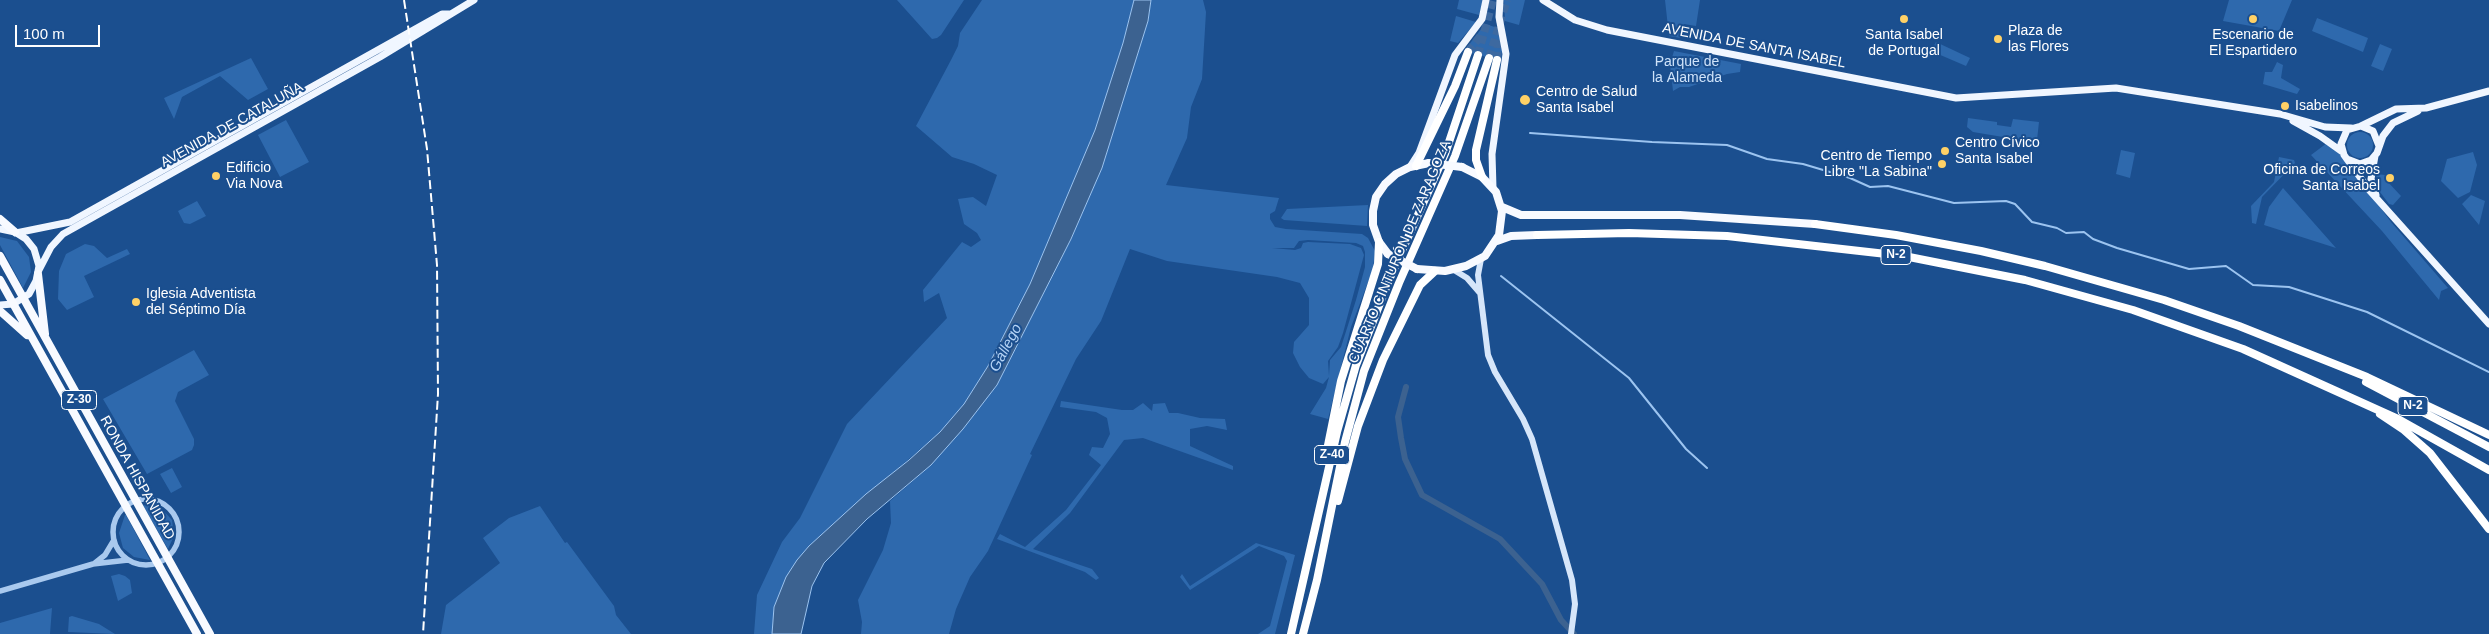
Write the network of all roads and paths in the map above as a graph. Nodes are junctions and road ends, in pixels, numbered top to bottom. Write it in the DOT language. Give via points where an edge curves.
graph roads {
  1 [pos="474,0"];
  2 [pos="1486,0"];
  3 [pos="1500,0"];
  4 [pos="1543,0"];
  5 [pos="449,14"];
  6 [pos="1468,52"];
  7 [pos="1478,55"];
  8 [pos="1488,58"];
  9 [pos="1497,60"];
  10 [pos="2489,91"];
  11 [pos="2426,108"];
  12 [pos="2264,112"];
  13 [pos="2361,126"];
  14 [pos="2351,128"];
  15 [pos="2379,146"];
  16 [pos="2342,152"];
  17 [pos="2375,155"];
  18 [pos="2347,158"];
  19 [pos="1413,166"];
  20 [pos="1482,177"];
  21 [pos="1493,188"];
  22 [pos="2380,202"];
  23 [pos="1502,207"];
  24 [pos="0,219"];
  25 [pos="0,229"];
  26 [pos="16,233"];
  27 [pos="1497,241"];
  28 [pos="1379,242"];
  29 [pos="0,256"];
  30 [pos="1481,259"];
  31 [pos="1454,270"];
  32 [pos="1435,271"];
  33 [pos="38,273"];
  34 [pos="0,280"];
  35 [pos="1481,294"];
  36 [pos="23,298"];
  37 [pos="13,304"];
  38 [pos="0,306"];
  39 [pos="0,311"];
  40 [pos="2489,324"];
  41 [pos="36,346"];
  42 [pos="48,346"];
  43 [pos="2336,366"];
  44 [pos="2371,406"];
  45 [pos="2489,435"];
  46 [pos="2489,447"];
  47 [pos="2489,470"];
  48 [pos="136,501"];
  49 [pos="1320,502"];
  50 [pos="126,506"];
  51 [pos="2489,529"];
  52 [pos="1326,538"];
  53 [pos="114,540"];
  54 [pos="168,558"];
  55 [pos="128,560"];
  56 [pos="93,564"];
  57 [pos="157,564"];
  58 [pos="0,591"];
  59 [pos="197,634"];
  60 [pos="210,634"];
  61 [pos="1291,634"];
  62 [pos="1303,634"];
  63 [pos="1571,634"];
  1 -- 5 [label="main road, AVENIDA DE CATALUÑA"];
  2 -- 19 [label="main road" via="1482,19 1455,55"];
  3 -- 21 [label="main road" via="1499,17 1506,54 1492,154"];
  4 -- 12 [label="main road, AVENIDA DE SANTA ISABEL" via="1575,20 1607,30 1956,98 2116,88"];
  5 -- 26 [label="main road, AVENIDA DE CATALUÑA" via="442,14 75,219 62,225"];
  5 -- 33 [label="main road, AVENIDA DE CATALUÑA" via="380,57 63,234 51,247"];
  6 -- 19 [label="highway" via="1455,86"];
  7 -- 49 [label="highway, Z-40" via="1445,154 1389,280 1356,365"];
  8 -- 52 [label="highway, CUARTO CINTURÓN DE ZARAGOZA / Z-40" via="1455,156 1364,371 1345,442"];
  9 -- 20 [label="highway" via="1476,150"];
  10 -- 11 [label="main road"];
  11 -- 13 [label="main road" via="2396,109"];
  11 -- 15 [label="main road" via="2396,121"];
  12 -- 14 [label="main road, AVENIDA DE SANTA ISABEL" via="2325,127"];
  12 -- 16 [label="main road, AVENIDA DE SANTA ISABEL" via="2298,123"];
  13 -- 14 [label="main road"];
  13 -- 15 [label="main road" via="2373,131"];
  14 -- 16 [label="main road" via="2342,136"];
  15 -- 17 [label="main road"];
  16 -- 18 [label="main road"];
  17 -- 18 [label="main road" via="2360,164"];
  17 -- 22 [label="main road" via="2372,179"];
  18 -- 22 [label="main road"];
  19 -- 20 [label="highway, bridge" via="1429,163 1462,167"];
  19 -- 28 [label="highway" via="1391,178 1376,198 1372,218"];
  20 -- 21 [label="highway"];
  21 -- 23 [label="highway"];
  22 -- 40 [label="main road"];
  23 -- 27 [label="highway" via="1502,226"];
  23 -- 43 [label="highway, N-2" via="1521,215 1690,215 1815,224 1896,235 2045,266 2164,300 2239,326"];
  24 -- 26 [label="highway"];
  25 -- 26 [label="main road, AVENIDA DE CATALUÑA"];
  26 -- 33 [label="main road" via="34,249"];
  27 -- 30 [label="highway"];
  27 -- 44 [label="highway, N-2" via="1511,236 1537,234 1728,236 1904,256 1986,271 2096,299 2204,334"];
  28 -- 32 [label="highway, bridge" via="1388,254 1402,263"];
  28 -- 49 [label="highway" via="1378,264 1341,381"];
  29 -- 36 [label="highway, RONDA HISPANIDAD / Z-30"];
  30 -- 31 [label="highway"];
  30 -- 35 [label="main road" via="1478,275"];
  31 -- 32 [label="highway"];
  31 -- 35 [label="main road" via="1467,278"];
  32 -- 52 [label="highway" via="1420,285 1375,378 1352,445 1332,530"];
  33 -- 36 [label="main road, AVENIDA DE CATALUÑA" via="33,288"];
  33 -- 42 [label="highway" via="42,323"];
  34 -- 37 [label="highway, RONDA HISPANIDAD / Z-30"];
  35 -- 63 [label="main road" via="1488,355 1498,379 1528,429 1570,568 1575,604"];
  36 -- 37 [label="main road, AVENIDA DE CATALUÑA"];
  36 -- 42 [label="highway, RONDA HISPANIDAD / Z-30"];
  37 -- 38 [label="main road, AVENIDA DE CATALUÑA"];
  37 -- 41 [label="highway, RONDA HISPANIDAD / Z-30"];
  39 -- 41 [label="highway"];
  41 -- 50 [label="highway, RONDA HISPANIDAD / Z-30"];
  42 -- 48 [label="highway, RONDA HISPANIDAD / Z-30"];
  43 -- 45 [label="highway" via="2375,380"];
  43 -- 46 [label="highway, N-2"];
  44 -- 47 [label="highway, N-2"];
  44 -- 51 [label="highway" via="2430,453"];
  48 -- 50 [label="street"];
  48 -- 54 [label="highway, RONDA HISPANIDAD / Z-30"];
  48 -- 54 [label="street" via="154,500 174,514 179,525 179,538"];
  49 -- 61 [label="highway, Z-40"];
  50 -- 53 [label="street" via="114,524"];
  50 -- 57 [label="highway, RONDA HISPANIDAD / Z-30"];
  52 -- 62 [label="highway, CUARTO CINTURÓN DE ZARAGOZA / Z-40"];
  53 -- 55 [label="street" via="118,551"];
  53 -- 56 [label="street" via="105,555"];
  54 -- 57 [label="street"];
  54 -- 60 [label="highway, RONDA HISPANIDAD / Z-30"];
  55 -- 56 [label="street"];
  55 -- 57 [label="street" via="141,565"];
  56 -- 58 [label="street"];
  57 -- 59 [label="highway, RONDA HISPANIDAD / Z-30"];
}
